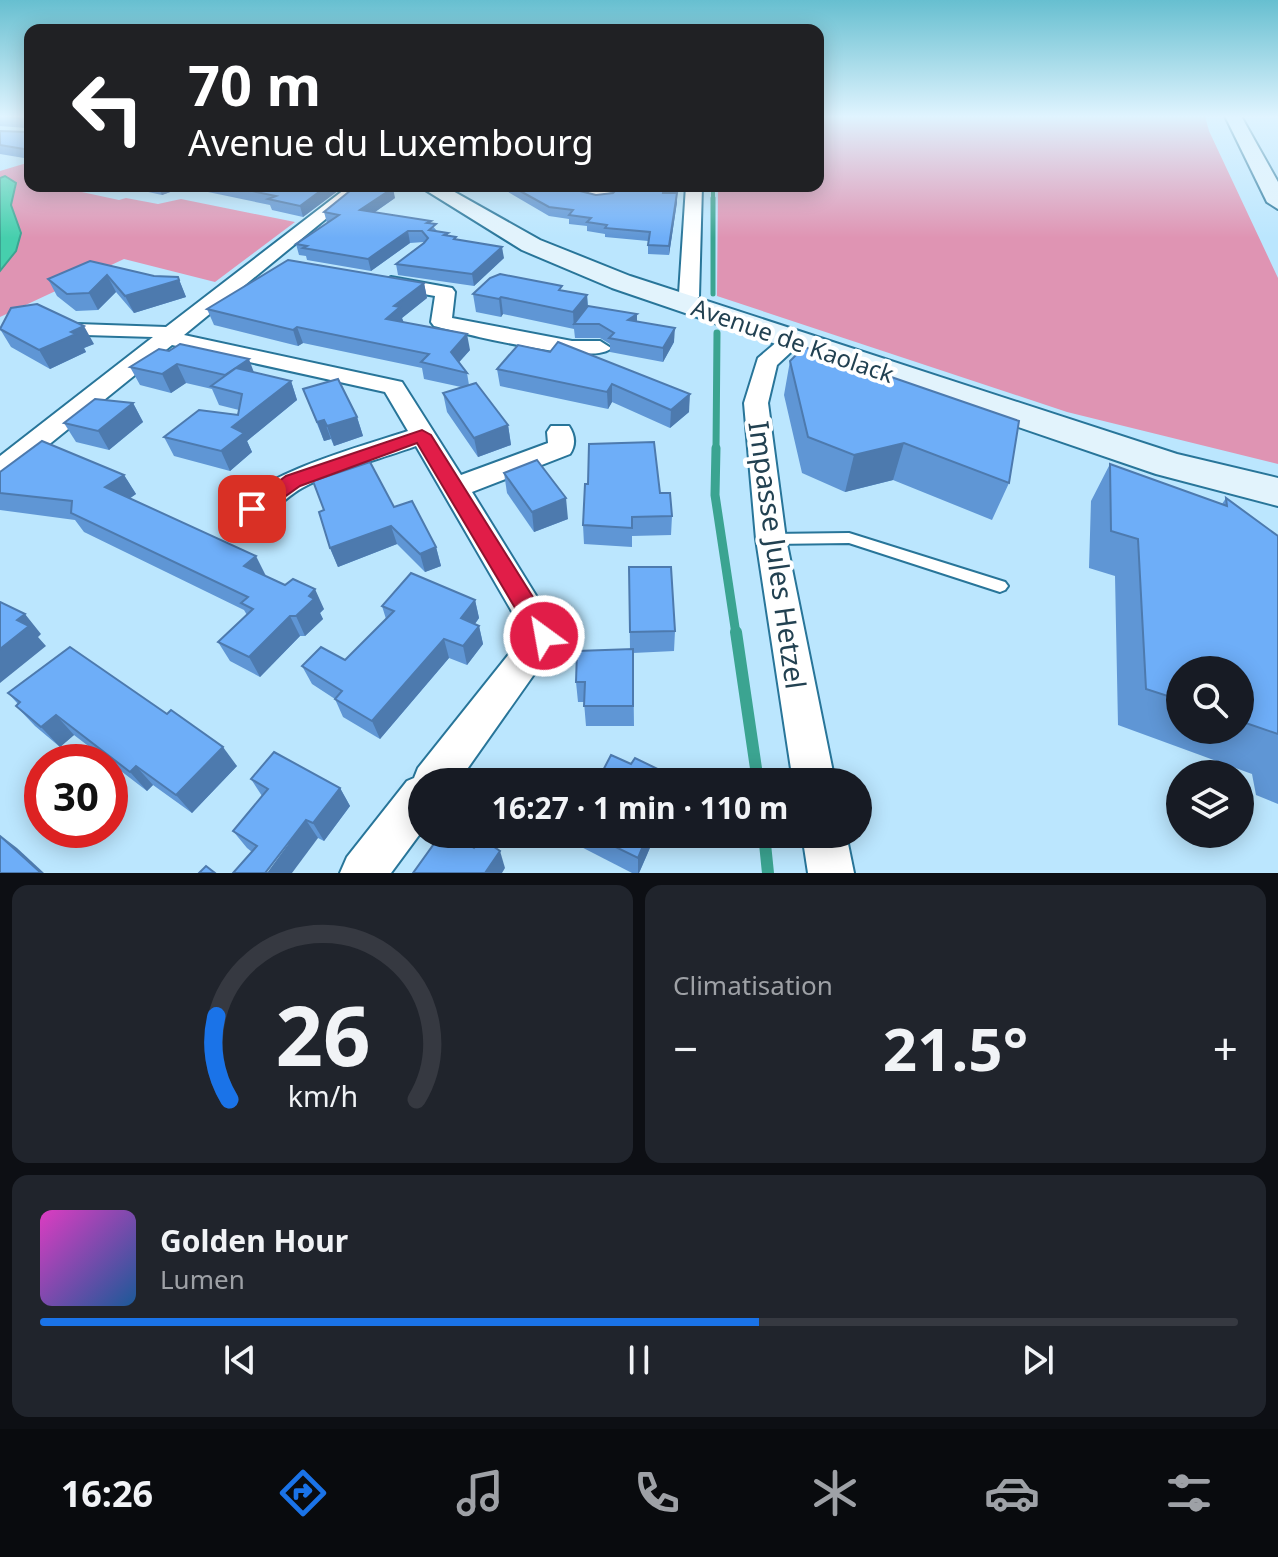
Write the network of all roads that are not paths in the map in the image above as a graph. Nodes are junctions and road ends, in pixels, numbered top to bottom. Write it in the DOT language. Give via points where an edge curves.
graph roads {
  1 [pos="1254,157"];
  2 [pos="350,192"];
  3 [pos="439,192"];
  4 [pos="581,192"];
  5 [pos="694,192"];
  6 [pos="610,195"];
  7 [pos="1278,202"];
  8 [pos="396,264"];
  9 [pos="681,302"];
  10 [pos="85,329"];
  11 [pos="167,337"];
  12 [pos="793,340"];
  13 [pos="600,348"];
  14 [pos="560,432"];
  15 [pos="422,435"];
  16 [pos="1169,465"];
  17 [pos="0,470"];
  18 [pos="453,488"];
  19 [pos="1278,492"];
  20 [pos="252,509"];
  21 [pos="1278,510"];
  22 [pos="771,539"];
  23 [pos="1000,586"];
  24 [pos="444,768"];
  25 [pos="812,768"];
  26 [pos="408,814"];
  27 [pos="827,848"];
  28 [pos="363,873"];
  29 [pos="831,873"];
  1 -- 7 [label="street"];
  2 -- 11 [label="street" via="275,263"];
  3 -- 9 [label="street, Avenue de Kaolack" via="531,245"];
  4 -- 6 [label="street"];
  5 -- 9 [label="street" via="689,297"];
  8 -- 13 [label="street" via="375,280 445,292 441,322 572,348"];
  9 -- 12 [label="street, Avenue de Kaolack"];
  10 -- 11 [label="street" via="157,331"];
  11 -- 15 [label="street" via="394,387"];
  11 -- 17 [label="street"];
  12 -- 16 [label="street, Avenue de Kaolack"];
  12 -- 22 [label="street, Impasse Jules Hetzel" via="766,363 756,403"];
  14 -- 18 [label="street" via="561,448"];
  15 -- 18 [label="street"];
  15 -- 20 [label="street" via="293,481"];
  16 -- 19 [label="street, Avenue de Kaolack"];
  16 -- 21 [label="street, Avenue de Kaolack"];
  18 -- 24 [label="street" via="544,636"];
  22 -- 23 [label="lane" via="849,538"];
  22 -- 25 [label="street, Impasse Jules Hetzel"];
  26 -- 28 [label="street"];
  27 -- 29 [label="street"];
}
